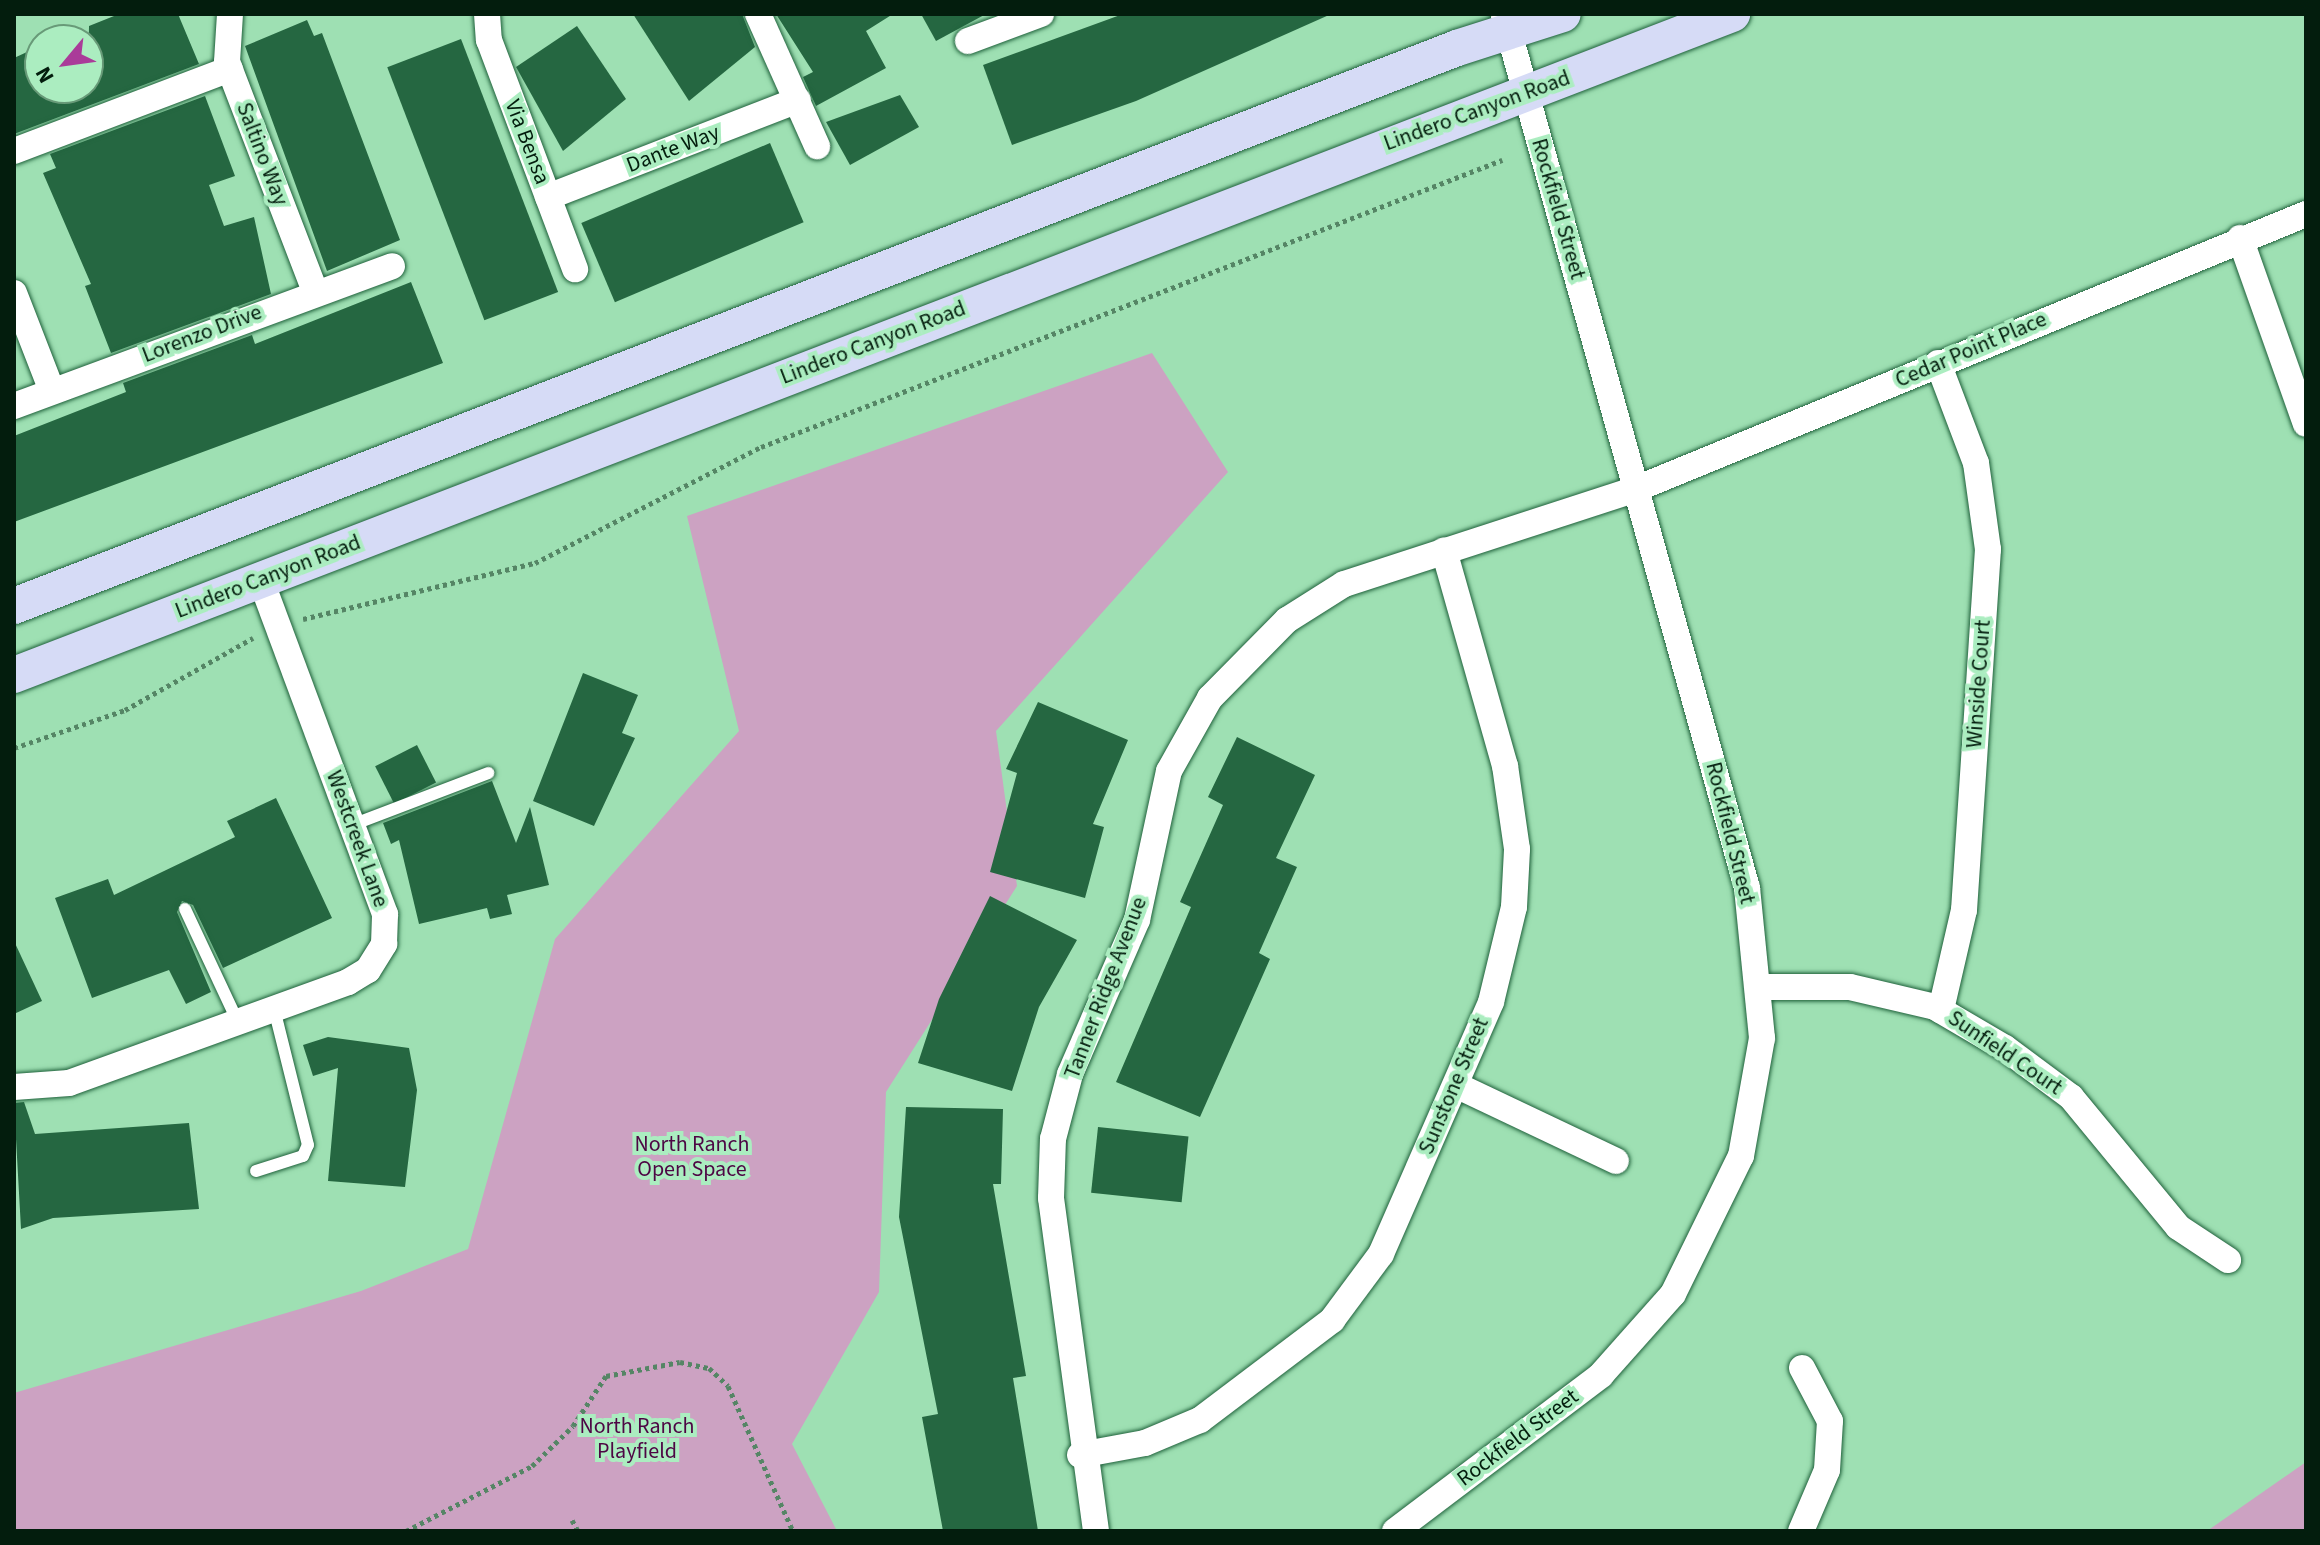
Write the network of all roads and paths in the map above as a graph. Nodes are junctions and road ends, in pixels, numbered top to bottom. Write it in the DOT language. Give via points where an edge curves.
graph roads {
  1 [pos="230,14"];
  2 [pos="487,14"];
  3 [pos="758,14"];
  4 [pos="1563,14"];
  5 [pos="1732,14"];
  6 [pos="1033,15"];
  7 [pos="1506,23"];
  8 [pos="968,41"];
  9 [pos="230,69"];
  10 [pos="1525,90"];
  11 [pos="798,100"];
  12 [pos="817,146"];
  13 [pos="14,151"];
  14 [pos="1502,160"];
  15 [pos="548,197"];
  16 [pos="2306,214"];
  17 [pos="2240,238"];
  18 [pos="392,266"];
  19 [pos="575,269"];
  20 [pos="315,291"];
  21 [pos="14,293"];
  22 [pos="1938,363"];
  23 [pos="52,391"];
  24 [pos="14,406"];
  25 [pos="2306,424"];
  26 [pos="1636,489"];
  27 [pos="1444,550"];
  28 [pos="261,580"];
  29 [pos="14,606"];
  30 [pos="301,620"];
  31 [pos="253,638"];
  32 [pos="14,675"];
  33 [pos="14,748"];
  34 [pos="488,773"];
  35 [pos="352,825"];
  36 [pos="185,909"];
  37 [pos="1762,987"];
  38 [pos="274,1009"];
  39 [pos="1941,1010"];
  40 [pos="238,1022"];
  41 [pos="1456,1085"];
  42 [pos="14,1087"];
  43 [pos="1616,1161"];
  44 [pos="256,1171"];
  45 [pos="2228,1260"];
  46 [pos="1802,1368"];
  47 [pos="1080,1455"];
  48 [pos="572,1520"];
  49 [pos="114,1531"];
  50 [pos="138,1531"];
  51 [pos="406,1531"];
  52 [pos="578,1531"];
  53 [pos="793,1531"];
  54 [pos="1096,1531"];
  55 [pos="1395,1531"];
  56 [pos="1801,1531"];
  1 -- 9 [label="street, Saltino Way"];
  2 -- 15 [label="street, Via Bensa" via="489,40"];
  3 -- 11 [label="street"];
  4 -- 7 [label="main road"];
  5 -- 10 [label="main road, Lindero Canyon Road"];
  6 -- 8 [label="street"];
  7 -- 10 [label="street, Rockfield Street"];
  7 -- 29 [label="main road"];
  9 -- 13 [label="street"];
  9 -- 20 [label="street, Saltino Way"];
  10 -- 26 [label="street, Rockfield Street"];
  10 -- 28 [label="main road, Lindero Canyon Road"];
  11 -- 12 [label="street"];
  11 -- 15 [label="street, Dante Way"];
  14 -- 30 [label="path" via="761,447 535,563"];
  15 -- 19 [label="street, Via Bensa"];
  16 -- 17 [label="street, Cedar Point Place"];
  17 -- 22 [label="street, Cedar Point Place"];
  17 -- 25 [label="street" via="2289,360"];
  18 -- 20 [label="street, Lorenzo Drive"];
  20 -- 23 [label="street, Lorenzo Drive"];
  21 -- 23 [label="street"];
  22 -- 26 [label="street, Cedar Point Place"];
  22 -- 39 [label="street, Winside Court" via="1976,463 1988,549 1964,910"];
  23 -- 24 [label="street, Lorenzo Drive"];
  26 -- 27 [label="street, Tanner Ridge Avenue"];
  26 -- 37 [label="street, Rockfield Street" via="1747,888"];
  27 -- 41 [label="street, Sunstone Street" via="1505,766 1517,849 1504,961"];
  27 -- 47 [label="street, Tanner Ridge Avenue" via="1344,584 1287,620 1210,698 1169,771 1137,920 1070,1074 1053,1139 1051,1198 1078,1376"];
  28 -- 32 [label="main road, Lindero Canyon Road"];
  28 -- 35 [label="street, Westcreek Lane"];
  31 -- 33 [label="path" via="125,710"];
  34 -- 35 [label="lane"];
  35 -- 38 [label="street, Westcreek Lane" via="385,914 384,944 368,970 348,982"];
  36 -- 40 [label="lane"];
  37 -- 39 [label="street, Sunfield Court" via="1850,987"];
  37 -- 55 [label="street, Rockfield Street" via="1755,1097 1741,1156 1673,1294 1601,1375"];
  38 -- 40 [label="street, Westcreek Lane"];
  38 -- 44 [label="lane" via="308,1145 303,1156"];
  39 -- 45 [label="street, Sunfield Court" via="2071,1097 2169,1218"];
  40 -- 42 [label="street, Westcreek Lane" via="69,1083"];
  41 -- 43 [label="street"];
  41 -- 47 [label="street, Sunstone Street" via="1381,1254 1332,1320 1200,1420 1145,1443"];
  46 -- 56 [label="street" via="1830,1421 1827,1470"];
  47 -- 54 [label="street, Tanner Ridge Avenue"];
  48 -- 52 [label="path"];
  49 -- 50 [label="path"];
  51 -- 53 [label="path" via="532,1466 573,1426 606,1376 680,1362 709,1368 728,1386"];
}
